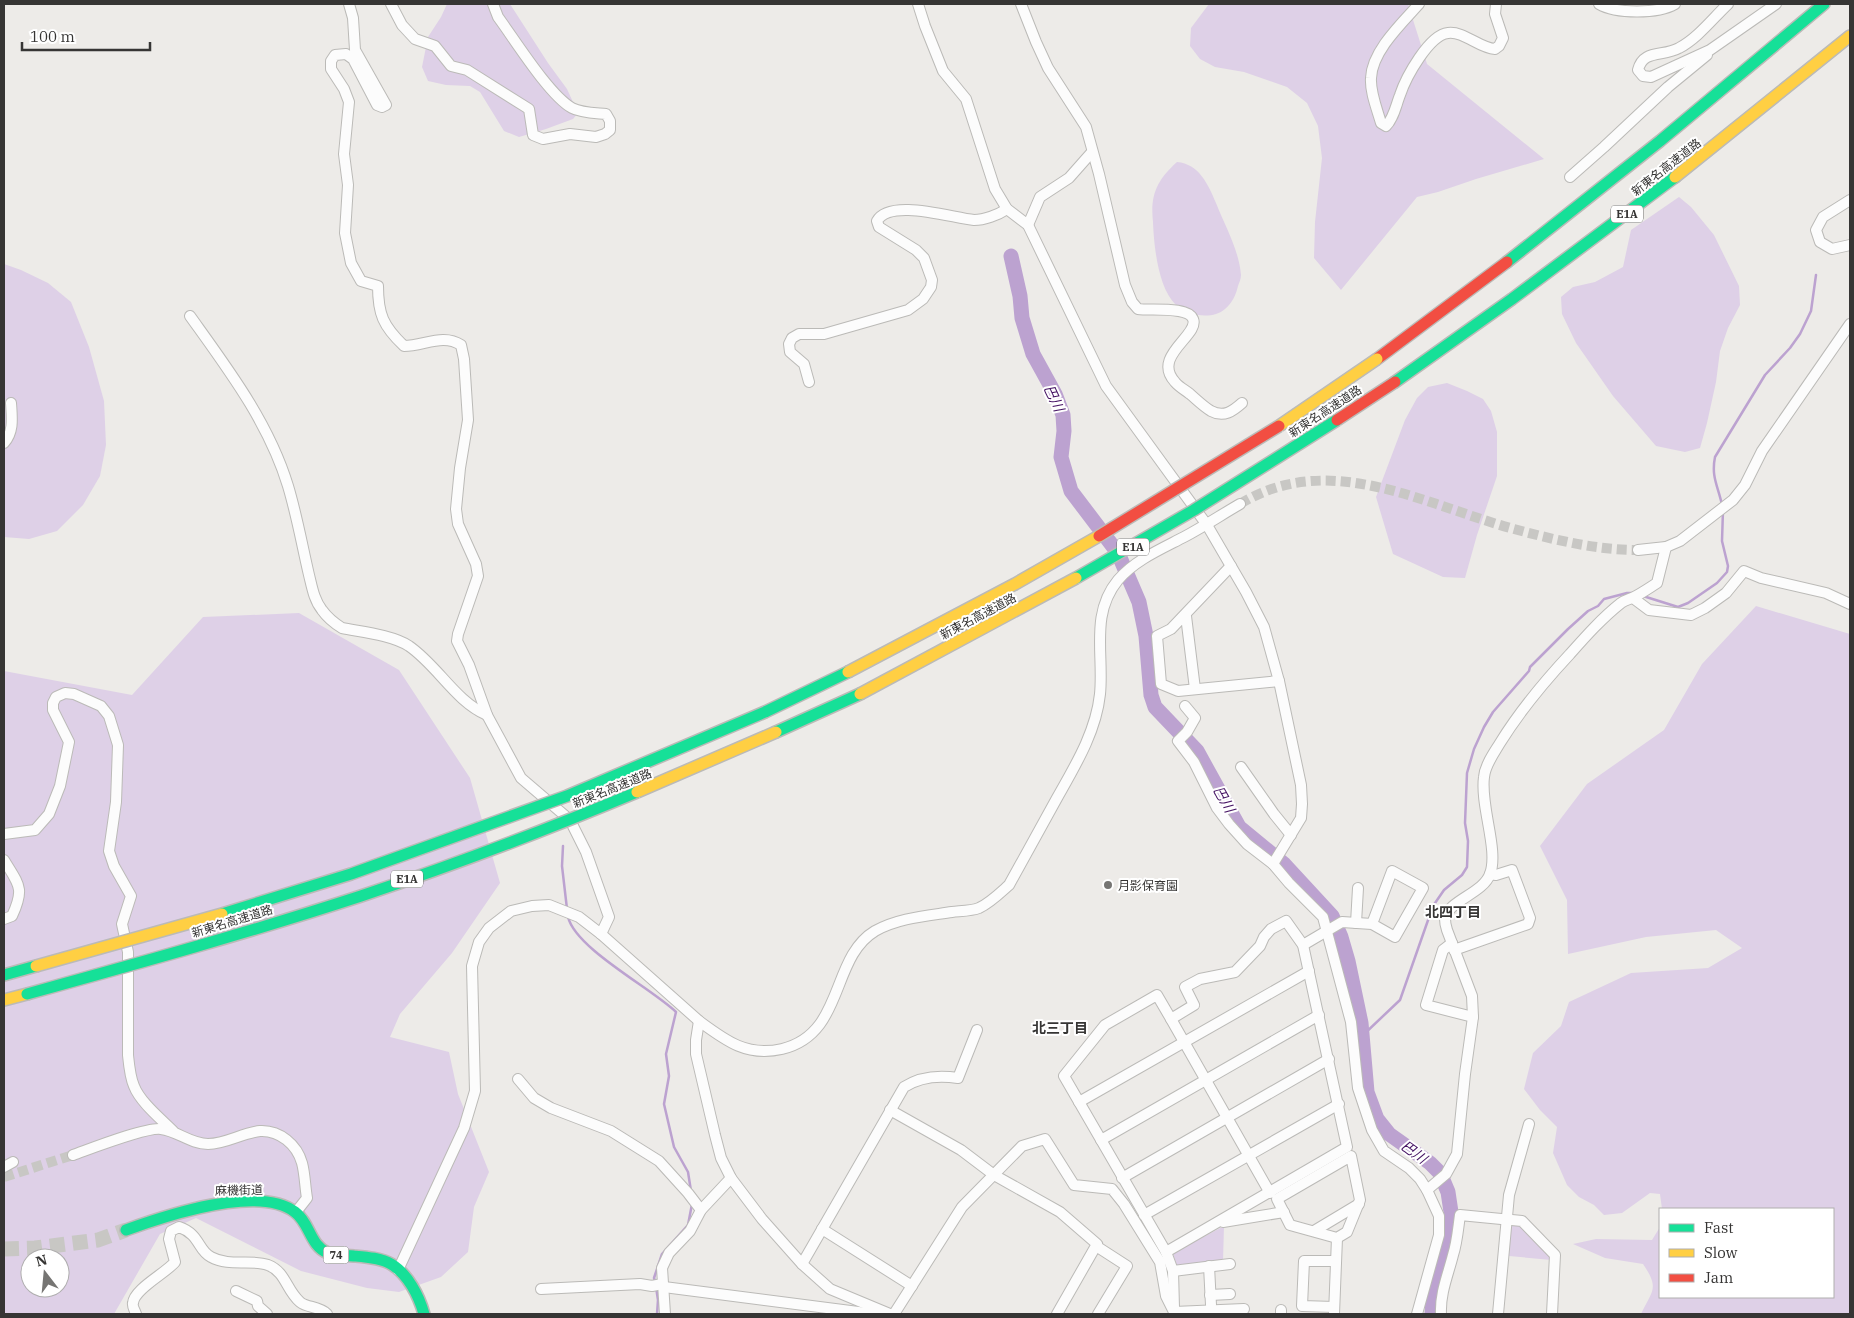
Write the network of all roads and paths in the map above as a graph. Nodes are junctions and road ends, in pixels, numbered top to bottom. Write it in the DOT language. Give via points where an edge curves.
graph roads {
  1 [pos="349,4"];
  2 [pos="391,4"];
  3 [pos="493,4"];
  4 [pos="918,4"];
  5 [pos="1021,4"];
  6 [pos="1419,4"];
  7 [pos="1496,4"];
  8 [pos="1599,4"];
  9 [pos="1675,4"];
  10 [pos="1728,4"];
  11 [pos="1776,4"];
  12 [pos="1824,4"];
  13 [pos="1850,36"];
  14 [pos="1710,50"];
  15 [pos="1092,152"];
  16 [pos="1570,177"];
  17 [pos="1850,200"];
  18 [pos="1007,209"];
  19 [pos="1028,225"];
  20 [pos="1850,245"];
  21 [pos="190,316"];
  22 [pos="1850,324"];
  23 [pos="810,382"];
  24 [pos="11,403"];
  25 [pos="1242,403"];
  26 [pos="4,443"];
  27 [pos="1240,504"];
  28 [pos="1207,524"];
  29 [pos="1666,547"];
  30 [pos="1638,550"];
  31 [pos="1231,566"];
  32 [pos="1633,598"];
  33 [pos="1850,604"];
  34 [pos="1186,616"];
  35 [pos="1280,681"];
  36 [pos="1195,689"];
  37 [pos="1185,706"];
  38 [pos="488,715"];
  39 [pos="1241,768"];
  40 [pos="4,834"];
  41 [pos="1291,835"];
  42 [pos="1276,859"];
  43 [pos="4,860"];
  44 [pos="1490,874"];
  45 [pos="1358,888"];
  46 [pos="4,919"];
  47 [pos="1356,923"];
  48 [pos="1372,924"];
  49 [pos="1329,929"];
  50 [pos="601,934"];
  51 [pos="1303,945"];
  52 [pos="1453,947"];
  53 [pos="1309,971"];
  54 [pos="4,975"];
  55 [pos="4,1000"];
  56 [pos="1319,1015"];
  57 [pos="1473,1017"];
  58 [pos="1171,1019"];
  59 [pos="699,1021"];
  60 [pos="977,1030"];
  61 [pos="1184,1042"];
  62 [pos="1329,1059"];
  63 [pos="518,1079"];
  64 [pos="1206,1080"];
  65 [pos="1079,1102"];
  66 [pos="1339,1104"];
  67 [pos="890,1110"];
  68 [pos="1227,1117"];
  69 [pos="1529,1124"];
  70 [pos="174,1131"];
  71 [pos="1101,1140"];
  72 [pos="73,1155"];
  73 [pos="1248,1155"];
  74 [pos="994,1175"];
  75 [pos="731,1178"];
  76 [pos="1122,1178"];
  77 [pos="1427,1190"];
  78 [pos="1270,1192"];
  79 [pos="1359,1204"];
  80 [pos="701,1210"];
  81 [pos="296,1212"];
  82 [pos="1284,1212"];
  83 [pos="1144,1215"];
  84 [pos="1507,1220"];
  85 [pos="1218,1223"];
  86 [pos="822,1229"];
  87 [pos="126,1230"];
  88 [pos="1314,1231"];
  89 [pos="1337,1238"];
  90 [pos="1096,1246"];
  91 [pos="1166,1252"];
  92 [pos="1336,1261"];
  93 [pos="802,1264"];
  94 [pos="1230,1264"];
  95 [pos="1209,1266"];
  96 [pos="398,1270"];
  97 [pos="1173,1271"];
  98 [pos="659,1285"];
  99 [pos="912,1286"];
  100 [pos="541,1289"];
  101 [pos="236,1291"];
  102 [pos="1230,1294"];
  103 [pos="1244,1309"];
  104 [pos="1334,1311"];
  105 [pos="888,1313"];
  106 [pos="1174,1313"];
  107 [pos="136,1314"];
  108 [pos="267,1314"];
  109 [pos="327,1314"];
  110 [pos="424,1314"];
  111 [pos="665,1314"];
  112 [pos="1057,1314"];
  113 [pos="1098,1314"];
  114 [pos="1417,1314"];
  115 [pos="1440,1314"];
  116 [pos="1498,1314"];
  117 [pos="1552,1314"];
  1 -- 38 [label="street" via="356,50 386,105 378,105 352,59 346,54 335,55 330,61 332,69 349,102 344,154 348,185 345,233 351,263 361,281 378,286 382,319 395,338 404,346 440,339 452,339 460,345 468,420 456,509 458,524 478,576 458,641"];
  2 -- 3 [label="street" via="402,25 415,39 435,46 451,66 467,70 530,109 533,134 543,139 570,134 596,137 610,130 606,114 574,109 562,102 498,17"];
  4 -- 18 [label="street" via="943,71 966,99 996,189"];
  5 -- 15 [label="street" via="1048,68 1086,127"];
  6 -- 7 [label="street" via="1394,31 1373,65 1372,88 1381,123 1386,126 1416,65 1440,35 1457,34 1487,48 1499,46 1503,38 1495,14"];
  8 -- 9 [label="street" via="1620,11 1654,11"];
  10 -- 14 [label="street" via="1680,48 1667,54 1646,56 1640,61 1638,70 1643,76 1651,77"];
  11 -- 14 [label="street"];
  12 -- 54 [label="main road, 新東名高速道路 / E1A, bridge" via="1650,151 1377,359 1299,413 1113,528 1015,584 765,712 567,796 350,874 193,923"];
  13 -- 55 [label="main road, 新東名高速道路 / E1A, bridge" via="1676,177 1471,330 1317,434 1127,550 860,694 691,770 576,817 378,890 208,943"];
  14 -- 16 [label="street"];
  15 -- 19 [label="street" via="1069,178 1040,196"];
  15 -- 25 [label="street" via="1125,286 1132,302 1138,309 1180,310 1194,320 1192,330 1173,351 1168,366 1174,381 1212,412 1231,412"];
  17 -- 20 [label="street" via="1824,217 1816,230 1820,242 1832,249"];
  18 -- 19 [label="street"];
  18 -- 23 [label="street" via="976,220 914,210 879,216 876,221 879,227 924,258 932,280 931,287 923,299 908,310 824,334 799,334 792,338 790,352 804,364"];
  19 -- 28 [label="street" via="1106,386"];
  21 -- 38 [label="street" via="255,412 277,458 288,485 314,595 321,610 342,628 409,646 474,709"];
  22 -- 29 [label="street" via="1762,450 1733,500 1680,542"];
  24 -- 26 [label="street" via="10,436"];
  27 -- 28 [label="street"];
  28 -- 31 [label="street"];
  28 -- 59 [label="street" via="1138,562 1116,582 1108,596 1101,614 1100,693 1094,721 1081,754 1009,885 977,909 913,918 874,932 862,941 825,1017 812,1034 793,1046 768,1052 742,1048"];
  29 -- 30 [label="street"];
  29 -- 32 [label="street" via="1657,583"];
  31 -- 34 [label="street"];
  31 -- 35 [label="street" via="1264,627"];
  32 -- 33 [label="street" via="1649,610 1691,615 1726,593 1744,572 1826,592"];
  32 -- 44 [label="street" via="1623,601 1596,626 1527,702 1489,761 1482,790 1491,845"];
  34 -- 36 [label="street"];
  34 -- 36 [label="street" via="1171,630 1157,636 1161,684 1178,691"];
  35 -- 36 [label="street"];
  35 -- 41 [label="street" via="1301,785 1302,818"];
  37 -- 42 [label="street" via="1195,718 1178,741 1194,762 1217,808 1247,844"];
  38 -- 50 [label="street" via="521,778 570,820 578,835 609,917"];
  39 -- 41 [label="street"];
  40 -- 70 [label="street" via="35,830 49,814 60,786 69,742 53,710 56,697 74,694 101,706 109,716 118,745 116,802 109,851 131,896 122,924 128,952 130,1069 134,1087"];
  41 -- 42 [label="street"];
  42 -- 49 [label="street" via="1289,883 1323,917"];
  43 -- 46 [label="street" via="19,886 20,900 12,916"];
  44 -- 52 [label="street" via="1480,888 1449,911 1445,919"];
  44 -- 52 [label="street" via="1512,870 1530,918 1528,924"];
  45 -- 47 [label="street"];
  47 -- 48 [label="street"];
  47 -- 49 [label="street" via="1342,922"];
  48 -- 48 [label="street" via="1395,937 1423,888 1392,871"];
  49 -- 51 [label="street"];
  49 -- 77 [label="street" via="1351,1022 1358,1088 1372,1130 1384,1151 1408,1168"];
  50 -- 59 [label="street"];
  50 -- 96 [label="street" via="580,916 549,906 532,906 511,911 489,928 479,942 472,966 475,1091 464,1128"];
  51 -- 53 [label="street"];
  51 -- 58 [label="street" via="1286,921 1271,928 1260,946 1235,972 1200,979 1185,988 1194,1005"];
  52 -- 57 [label="street" via="1472,996"];
  52 -- 57 [label="street" via="1443,950 1426,1006"];
  53 -- 56 [label="street"];
  53 -- 61 [label="street"];
  56 -- 62 [label="street"];
  56 -- 64 [label="street"];
  57 -- 77 [label="street" via="1457,1154 1446,1174"];
  58 -- 61 [label="street"];
  58 -- 65 [label="street" via="1157,995 1105,1025 1064,1076"];
  59 -- 75 [label="street" via="696,1054 714,1136"];
  60 -- 67 [label="street" via="958,1078 938,1075 912,1082 904,1087"];
  61 -- 64 [label="street"];
  61 -- 65 [label="street"];
  62 -- 66 [label="street"];
  62 -- 68 [label="street"];
  63 -- 80 [label="street" via="534,1098 551,1108 611,1130 659,1160"];
  64 -- 68 [label="street"];
  64 -- 71 [label="street"];
  65 -- 71 [label="street"];
  66 -- 73 [label="street"];
  66 -- 78 [label="street" via="1347,1147"];
  67 -- 74 [label="street" via="961,1150"];
  67 -- 86 [label="street"];
  68 -- 73 [label="street"];
  68 -- 76 [label="street"];
  69 -- 84 [label="street" via="1509,1195"];
  70 -- 72 [label="street" via="158,1128 141,1132"];
  70 -- 81 [label="street" via="194,1143 208,1144 260,1131 288,1139 302,1162 306,1198"];
  71 -- 76 [label="street"];
  73 -- 78 [label="street"];
  73 -- 83 [label="street"];
  74 -- 90 [label="street" via="1060,1212"];
  74 -- 99 [label="street" via="962,1207"];
  74 -- 106 [label="street" via="1022,1146 1045,1139 1074,1185 1112,1189 1160,1262 1166,1296"];
  75 -- 80 [label="street"];
  75 -- 93 [label="street" via="762,1220"];
  76 -- 83 [label="street"];
  77 -- 114 [label="street" via="1439,1216 1440,1235"];
  78 -- 85 [label="street"];
  79 -- 82 [label="street" via="1351,1156 1277,1199"];
  79 -- 88 [label="street"];
  79 -- 89 [label="street" via="1347,1232"];
  80 -- 98 [label="street" via="690,1231 669,1253"];
  81 -- 87 [label="main road, 麻機街道" via="274,1203 204,1205"];
  81 -- 96 [label="main road, 74" via="324,1251 370,1258"];
  82 -- 85 [label="street"];
  82 -- 88 [label="street" via="1290,1225"];
  83 -- 91 [label="street"];
  84 -- 115 [label="street" via="1460,1215"];
  84 -- 116 [label="street"];
  84 -- 117 [label="street" via="1522,1222 1555,1254"];
  85 -- 91 [label="street"];
  86 -- 93 [label="street"];
  86 -- 99 [label="street"];
  88 -- 89 [label="street"];
  89 -- 92 [label="street"];
  90 -- 112 [label="street"];
  90 -- 113 [label="street" via="1127,1266"];
  91 -- 97 [label="street"];
  92 -- 104 [label="street"];
  92 -- 104 [label="street" via="1304,1261 1302,1306"];
  93 -- 105 [label="street" via="830,1289"];
  94 -- 95 [label="street"];
  95 -- 97 [label="street"];
  95 -- 102 [label="street" via="1210,1300"];
  96 -- 110 [label="main road, 74" via="414,1290"];
  97 -- 106 [label="street"];
  98 -- 100 [label="street"];
  98 -- 105 [label="street" via="866,1313"];
  98 -- 111 [label="street"];
  99 -- 105 [label="street"];
  101 -- 108 [label="street" via="257,1301"];
  103 -- 106 [label="street"];
  107 -- 109 [label="street" via="132,1304 135,1297 175,1262 169,1239 171,1231 179,1227 188,1230 208,1256 219,1261 267,1265 281,1273 301,1303 322,1309"];
}
